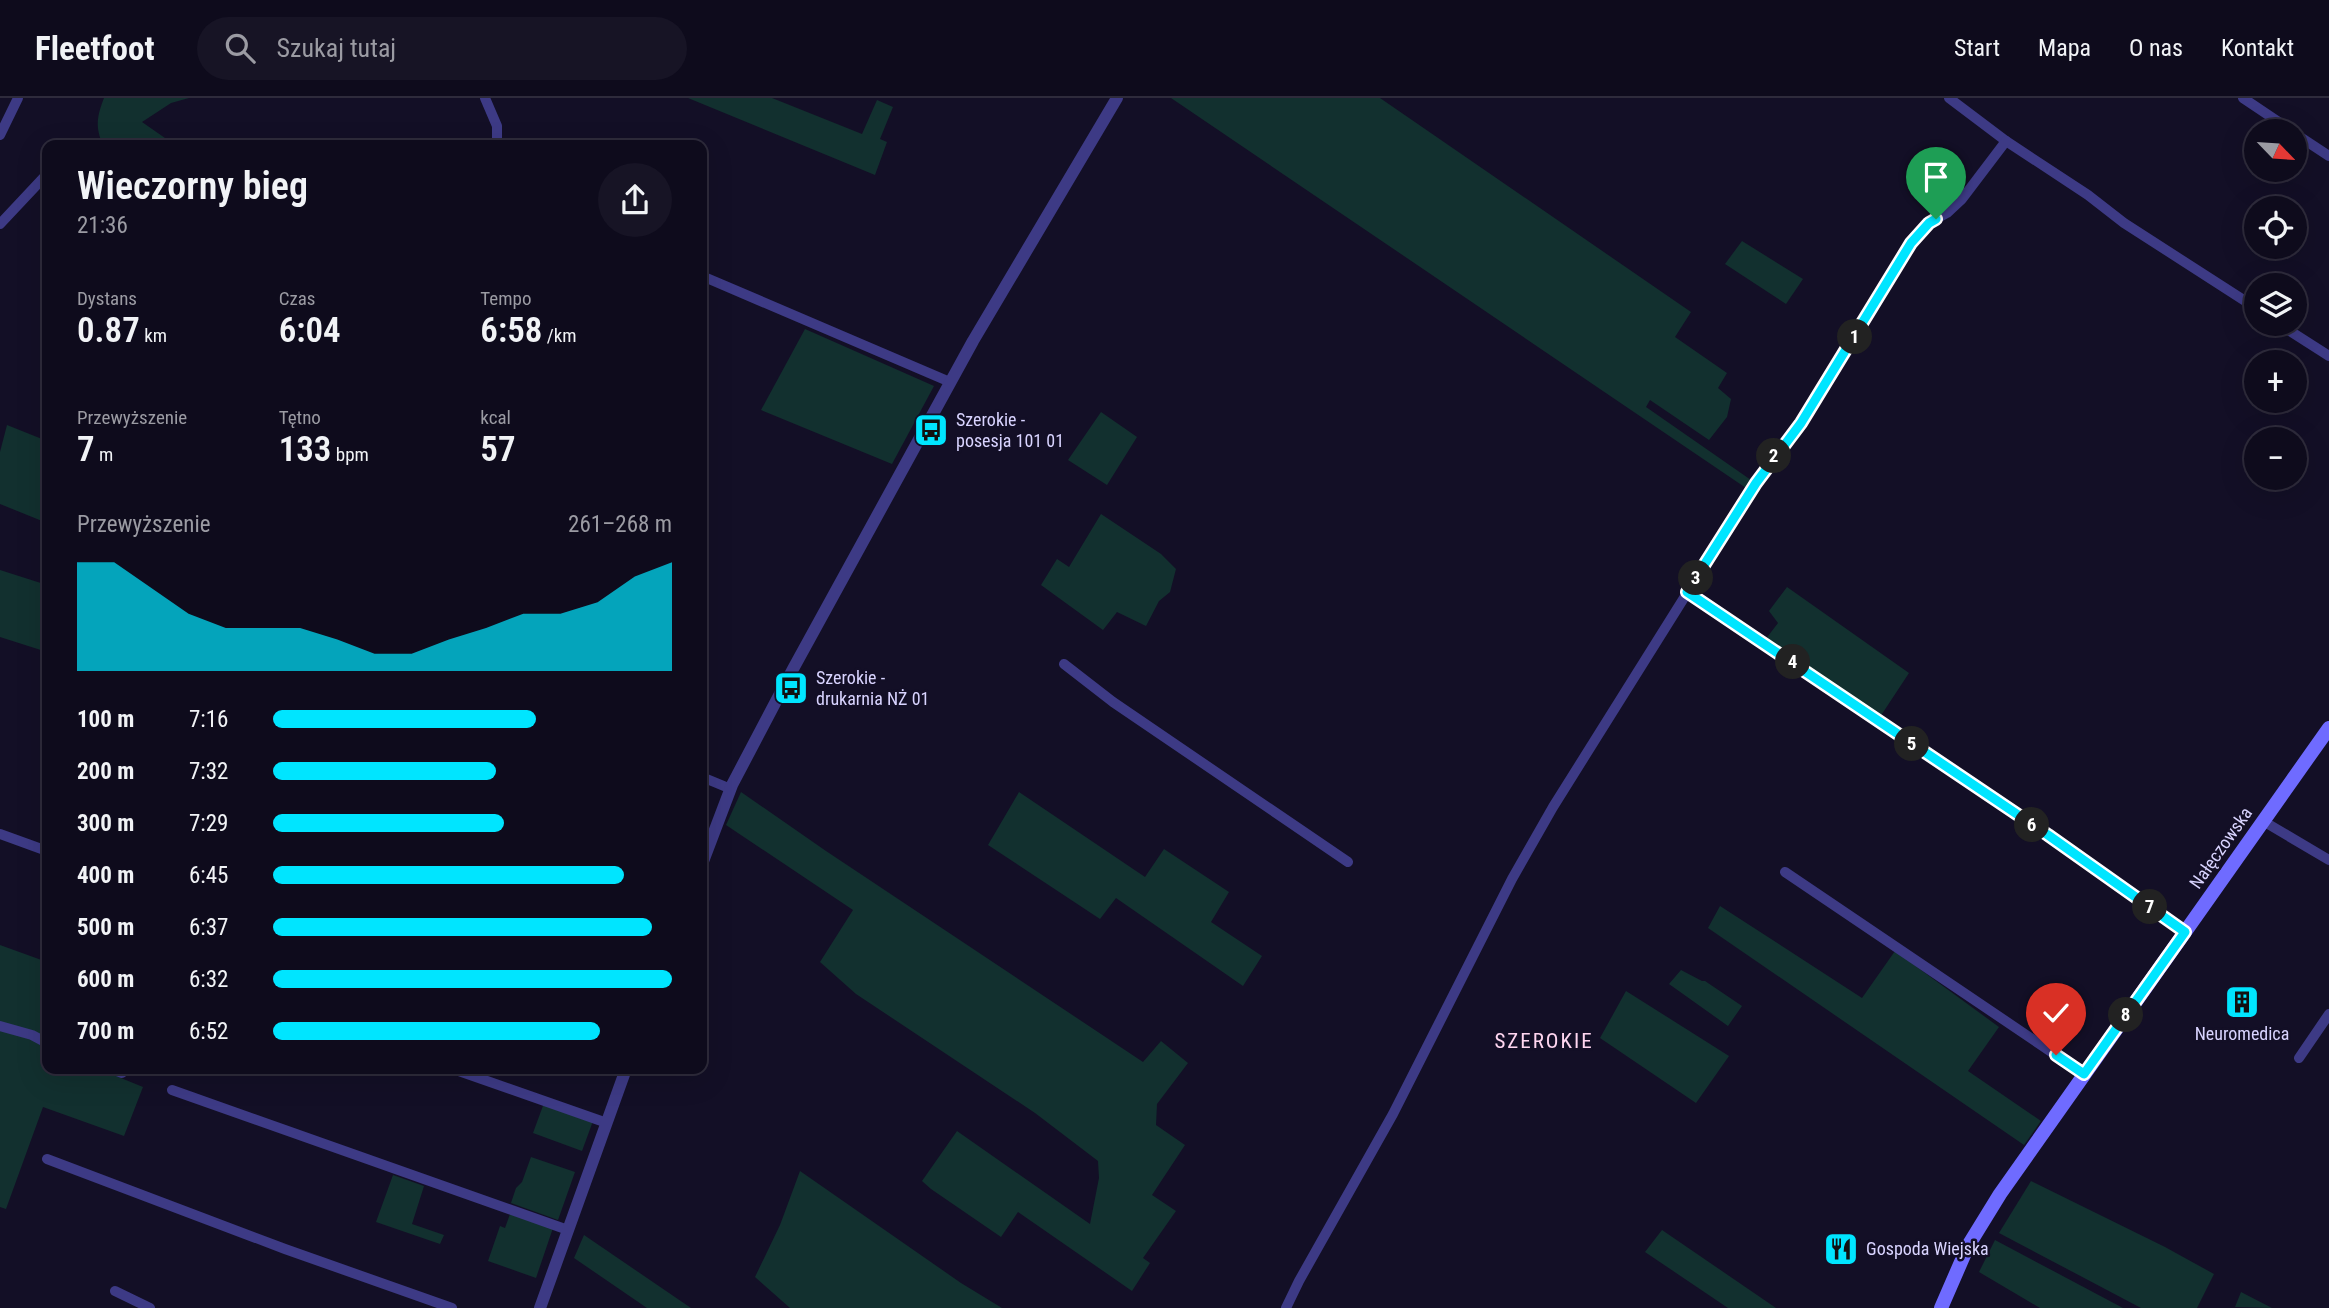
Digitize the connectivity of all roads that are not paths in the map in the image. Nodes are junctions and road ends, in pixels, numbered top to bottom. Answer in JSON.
{"nodes":[{"id":1,"x":18,"y":98,"type":"edge"},
{"id":2,"x":485,"y":98,"type":"edge"},
{"id":3,"x":1117,"y":98,"type":"edge"},
{"id":4,"x":1949,"y":98,"type":"edge"},
{"id":5,"x":2243,"y":98,"type":"edge"},
{"id":6,"x":2274,"y":119,"type":"edge"},
{"id":7,"x":0,"y":135,"type":"edge"},
{"id":8,"x":497,"y":140,"type":"edge"},
{"id":9,"x":2006,"y":141,"type":"junction"},
{"id":10,"x":2307,"y":141,"type":"edge"},
{"id":11,"x":2329,"y":156,"type":"edge"},
{"id":12,"x":42,"y":179,"type":"edge"},
{"id":13,"x":0,"y":224,"type":"edge"},
{"id":14,"x":707,"y":278,"type":"edge"},
{"id":15,"x":2244,"y":300,"type":"edge"},
{"id":16,"x":2298,"y":336,"type":"edge"},
{"id":17,"x":2329,"y":356,"type":"edge"},
{"id":18,"x":950,"y":382,"type":"junction"},
{"id":19,"x":1687,"y":592,"type":"junction"},
{"id":20,"x":1064,"y":664,"type":"dead end"},
{"id":21,"x":2329,"y":728,"type":"edge"},
{"id":22,"x":707,"y":779,"type":"edge"},
{"id":23,"x":731,"y":789,"type":"junction"},
{"id":24,"x":2263,"y":821,"type":"junction"},
{"id":25,"x":0,"y":834,"type":"edge"},
{"id":26,"x":42,"y":849,"type":"edge"},
{"id":27,"x":707,"y":851,"type":"edge"},
{"id":28,"x":2329,"y":860,"type":"edge"},
{"id":29,"x":1348,"y":862,"type":"dead end"},
{"id":30,"x":1785,"y":872,"type":"dead end"},
{"id":31,"x":2185,"y":932,"type":"junction"},
{"id":32,"x":2329,"y":1014,"type":"edge"},
{"id":33,"x":0,"y":1026,"type":"edge"},
{"id":34,"x":42,"y":1040,"type":"edge"},
{"id":35,"x":2299,"y":1058,"type":"dead end"},
{"id":36,"x":467,"y":1074,"type":"edge"},
{"id":37,"x":624,"y":1074,"type":"edge"},
{"id":38,"x":2084,"y":1074,"type":"junction"},
{"id":39,"x":172,"y":1090,"type":"dead end"},
{"id":40,"x":607,"y":1123,"type":"junction"},
{"id":41,"x":47,"y":1158,"type":"dead end"},
{"id":42,"x":568,"y":1230,"type":"junction"},
{"id":43,"x":115,"y":1291,"type":"dead end"},
{"id":44,"x":150,"y":1308,"type":"edge"},
{"id":45,"x":452,"y":1308,"type":"edge"},
{"id":46,"x":540,"y":1308,"type":"edge"},
{"id":47,"x":1286,"y":1308,"type":"edge"},
{"id":48,"x":1941,"y":1308,"type":"edge"}],
"edges":[{"from":1,"to":7,"type":"street"},
{"from":2,"to":8,"type":"street"},
{"from":3,"to":18,"type":"street"},
{"from":4,"to":9,"type":"street"},
{"from":5,"to":6,"type":"street"},
{"from":9,"to":15,"type":"street"},
{"from":9,"to":19,"type":"street"},
{"from":10,"to":11,"type":"street"},
{"from":12,"to":13,"type":"street"},
{"from":14,"to":18,"type":"street"},
{"from":16,"to":17,"type":"street"},
{"from":18,"to":23,"type":"street"},
{"from":19,"to":31,"type":"street"},
{"from":19,"to":47,"type":"street"},
{"from":20,"to":29,"type":"street"},
{"from":21,"to":24,"type":"main road","name":"Nałęczowska"},
{"from":22,"to":23,"type":"street"},
{"from":23,"to":27,"type":"street"},
{"from":24,"to":28,"type":"street"},
{"from":24,"to":31,"type":"main road","name":"Nałęczowska"},
{"from":25,"to":26,"type":"street"},
{"from":30,"to":38,"type":"street"},
{"from":31,"to":38,"type":"main road","name":"Nałęczowska"},
{"from":32,"to":35,"type":"street"},
{"from":33,"to":34,"type":"street"},
{"from":36,"to":40,"type":"street"},
{"from":37,"to":40,"type":"street"},
{"from":38,"to":48,"type":"main road","name":"Nałęczowska"},
{"from":39,"to":42,"type":"street"},
{"from":40,"to":42,"type":"street"},
{"from":41,"to":45,"type":"street"},
{"from":42,"to":46,"type":"street"},
{"from":43,"to":44,"type":"street"}]}
